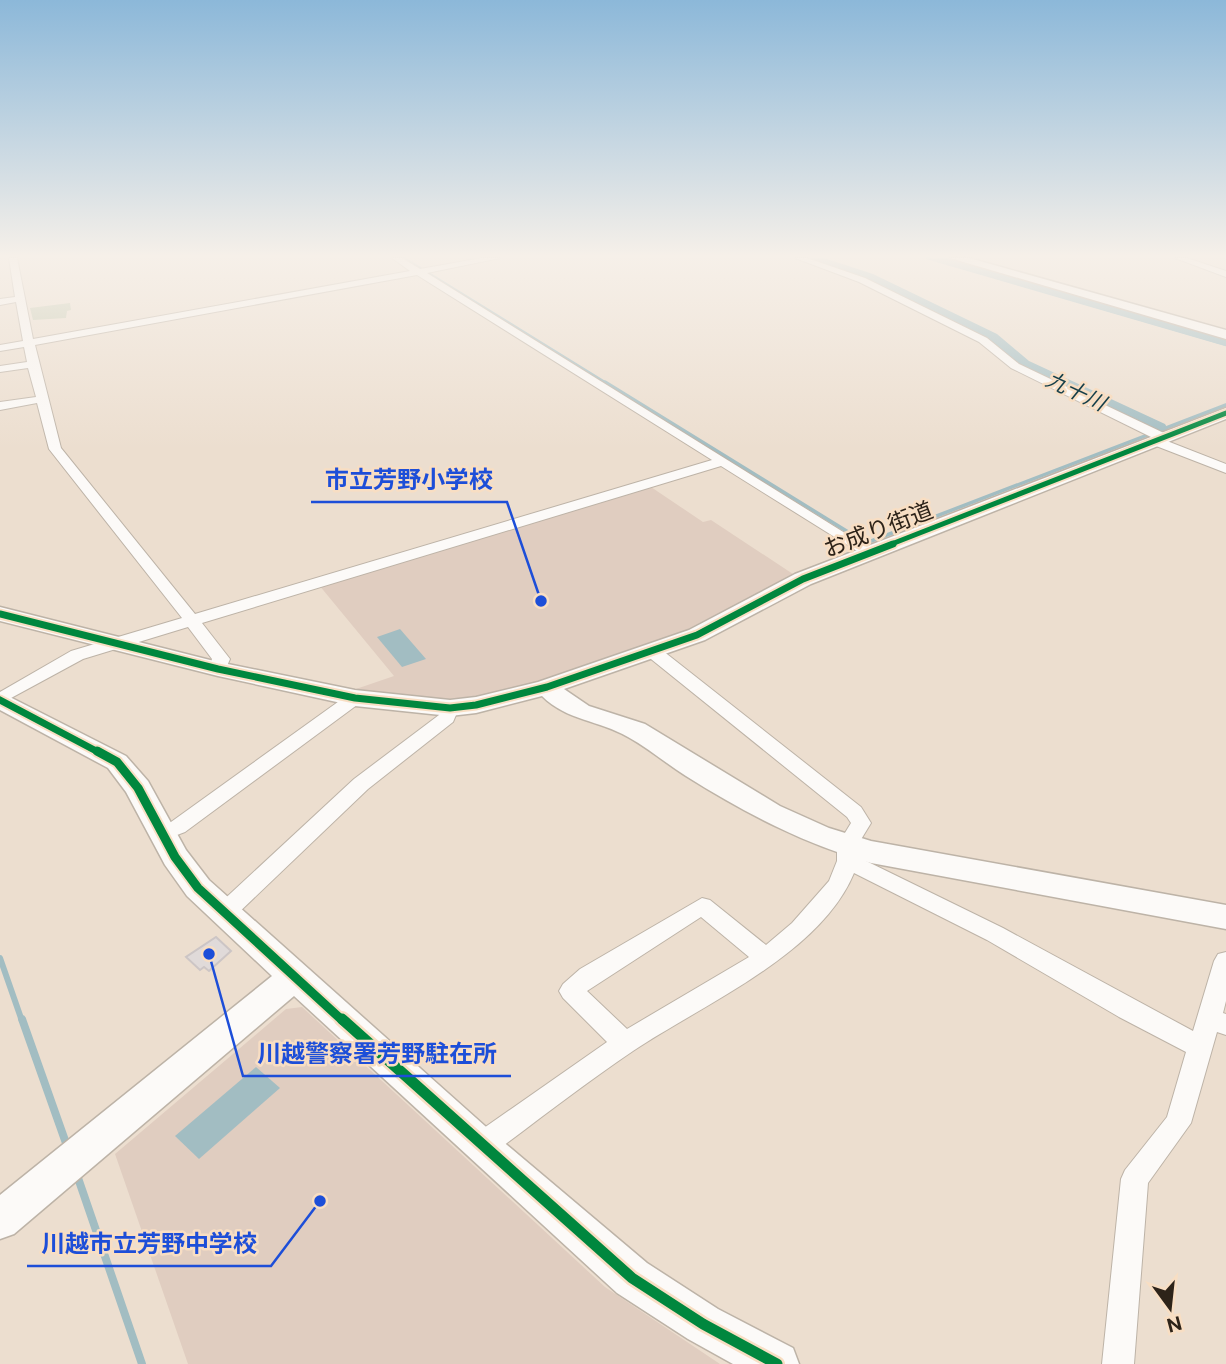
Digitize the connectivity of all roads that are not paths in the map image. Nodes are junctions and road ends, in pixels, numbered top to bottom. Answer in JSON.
{"nodes":[{"id":1,"x":25,"y":322,"type":"edge"},
{"id":2,"x":155,"y":322,"type":"edge"},
{"id":3,"x":499,"y":322,"type":"edge"},
{"id":4,"x":946,"y":322,"type":"edge"},
{"id":5,"x":1179,"y":322,"type":"edge"},
{"id":6,"x":1226,"y":335,"type":"edge"},
{"id":7,"x":31,"y":345,"type":"junction"},
{"id":8,"x":0,"y":348,"type":"edge"},
{"id":9,"x":33,"y":364,"type":"junction"},
{"id":10,"x":0,"y":369,"type":"edge"},
{"id":11,"x":42,"y":399,"type":"junction"},
{"id":12,"x":0,"y":406,"type":"edge"},
{"id":13,"x":1226,"y":414,"type":"edge"},
{"id":14,"x":1159,"y":439,"type":"junction"},
{"id":15,"x":723,"y":461,"type":"junction"},
{"id":16,"x":1226,"y":469,"type":"edge"},
{"id":17,"x":870,"y":553,"type":"junction"},
{"id":18,"x":0,"y":614,"type":"edge"},
{"id":19,"x":192,"y":620,"type":"junction"},
{"id":20,"x":115,"y":643,"type":"junction"},
{"id":21,"x":652,"y":651,"type":"junction"},
{"id":22,"x":218,"y":669,"type":"junction"},
{"id":23,"x":547,"y":687,"type":"junction"},
{"id":24,"x":355,"y":698,"type":"junction"},
{"id":25,"x":0,"y":699,"type":"edge"},
{"id":26,"x":450,"y":708,"type":"junction"},
{"id":27,"x":161,"y":834,"type":"junction"},
{"id":28,"x":847,"y":853,"type":"junction"},
{"id":29,"x":225,"y":912,"type":"junction"},
{"id":30,"x":1226,"y":917,"type":"edge"},
{"id":31,"x":766,"y":958,"type":"junction"},
{"id":32,"x":1226,"y":961,"type":"edge"},
{"id":33,"x":295,"y":976,"type":"junction"},
{"id":34,"x":1218,"y":1022,"type":"edge"},
{"id":35,"x":625,"y":1043,"type":"junction"},
{"id":36,"x":1200,"y":1047,"type":"junction"},
{"id":37,"x":481,"y":1146,"type":"junction"},
{"id":38,"x":0,"y":1220,"type":"edge"},
{"id":39,"x":777,"y":1364,"type":"edge"},
{"id":40,"x":1118,"y":1364,"type":"edge"}],
"edges":[{"from":1,"to":7,"type":"street"},
{"from":2,"to":7,"type":"street"},
{"from":3,"to":15,"type":"street"},
{"from":4,"to":14,"type":"street"},
{"from":5,"to":6,"type":"street"},
{"from":7,"to":8,"type":"street"},
{"from":7,"to":9,"type":"street"},
{"from":9,"to":10,"type":"street"},
{"from":9,"to":11,"type":"street"},
{"from":11,"to":12,"type":"street"},
{"from":11,"to":19,"type":"street"},
{"from":13,"to":14,"type":"street","name":"お成り街道"},
{"from":14,"to":16,"type":"street"},
{"from":14,"to":17,"type":"street","name":"お成り街道"},
{"from":15,"to":17,"type":"street"},
{"from":15,"to":19,"type":"street"},
{"from":17,"to":21,"type":"street","name":"お成り街道"},
{"from":18,"to":20,"type":"street","name":"お成り街道"},
{"from":19,"to":20,"type":"street"},
{"from":19,"to":22,"type":"street"},
{"from":20,"to":22,"type":"street","name":"お成り街道"},
{"from":20,"to":25,"type":"street"},
{"from":21,"to":23,"type":"street","name":"お成り街道"},
{"from":21,"to":28,"type":"street"},
{"from":22,"to":24,"type":"street","name":"お成り街道"},
{"from":23,"to":26,"type":"street","name":"お成り街道"},
{"from":23,"to":28,"type":"street"},
{"from":24,"to":26,"type":"street","name":"お成り街道"},
{"from":24,"to":27,"type":"street"},
{"from":25,"to":27,"type":"street"},
{"from":26,"to":29,"type":"street"},
{"from":27,"to":29,"type":"street"},
{"from":28,"to":30,"type":"street"},
{"from":28,"to":31,"type":"street"},
{"from":28,"to":36,"type":"street"},
{"from":29,"to":33,"type":"street"},
{"from":31,"to":35,"type":"street"},
{"from":31,"to":35,"type":"street"},
{"from":32,"to":34,"type":"street"},
{"from":33,"to":37,"type":"street"},
{"from":33,"to":38,"type":"street"},
{"from":34,"to":36,"type":"street"},
{"from":35,"to":37,"type":"street"},
{"from":36,"to":40,"type":"street"},
{"from":37,"to":39,"type":"street"}]}
